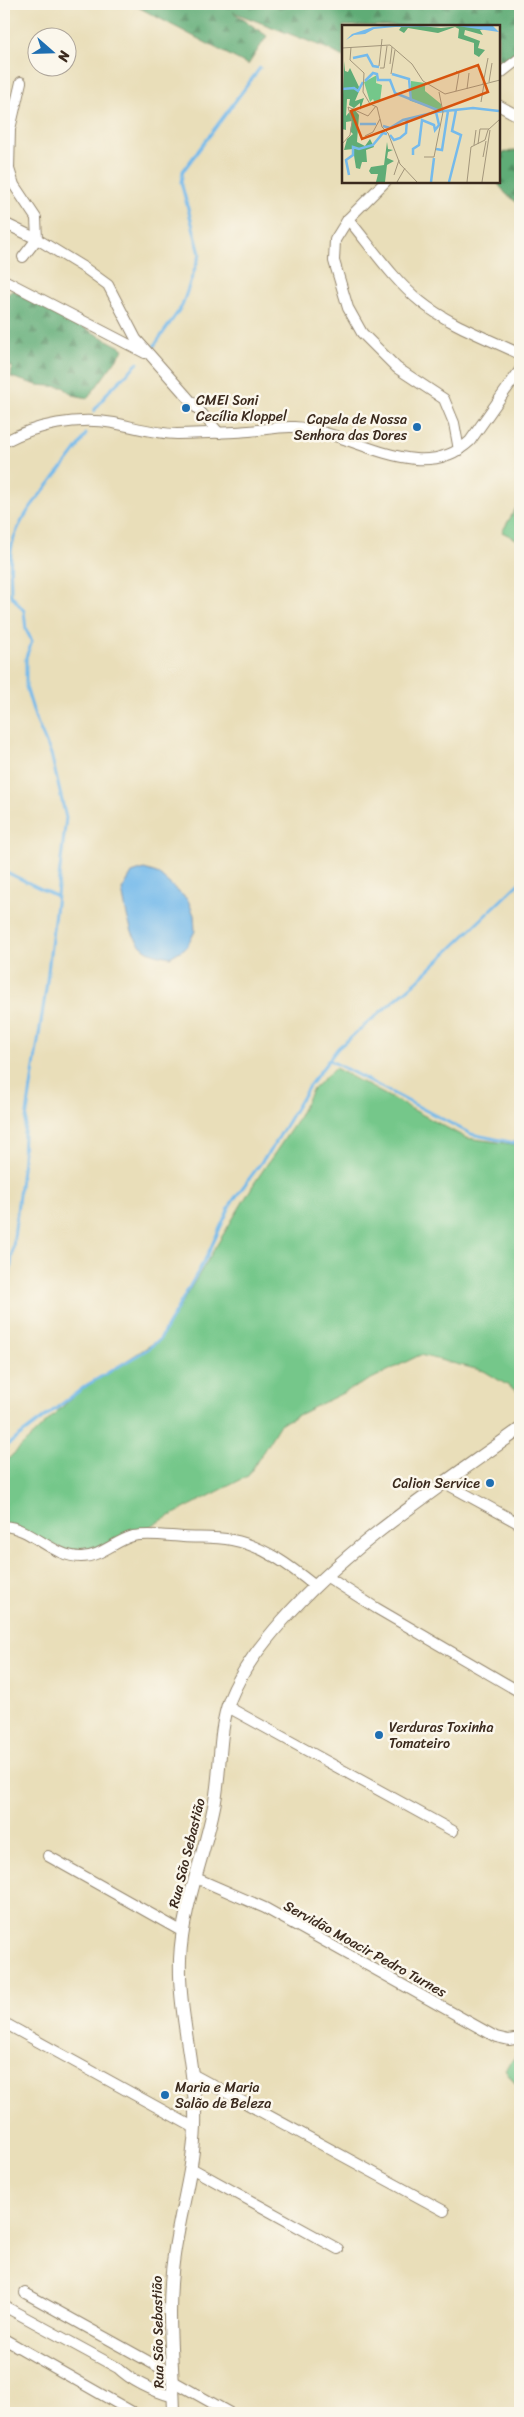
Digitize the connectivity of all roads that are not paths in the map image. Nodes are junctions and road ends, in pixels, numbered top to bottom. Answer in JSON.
{"nodes":[{"id":1,"x":520,"y":58,"type":"edge"},
{"id":2,"x":499,"y":74,"type":"edge"},
{"id":3,"x":21,"y":82,"type":"dead end"},
{"id":4,"x":499,"y":106,"type":"edge"},
{"id":5,"x":520,"y":117,"type":"edge"},
{"id":6,"x":385,"y":182,"type":"edge"},
{"id":7,"x":348,"y":219,"type":"junction"},
{"id":8,"x":4,"y":222,"type":"edge"},
{"id":9,"x":37,"y":239,"type":"junction"},
{"id":10,"x":23,"y":258,"type":"dead end"},
{"id":11,"x":4,"y":280,"type":"edge"},
{"id":12,"x":520,"y":354,"type":"edge"},
{"id":13,"x":150,"y":356,"type":"junction"},
{"id":14,"x":520,"y":370,"type":"edge"},
{"id":15,"x":218,"y":433,"type":"junction"},
{"id":16,"x":4,"y":442,"type":"edge"},
{"id":17,"x":459,"y":450,"type":"junction"},
{"id":18,"x":520,"y":1429,"type":"edge"},
{"id":19,"x":448,"y":1481,"type":"junction"},
{"id":20,"x":520,"y":1516,"type":"edge"},
{"id":21,"x":520,"y":1524,"type":"edge"},
{"id":22,"x":4,"y":1526,"type":"edge"},
{"id":23,"x":326,"y":1576,"type":"junction"},
{"id":24,"x":315,"y":1586,"type":"junction"},
{"id":25,"x":520,"y":1692,"type":"edge"},
{"id":26,"x":228,"y":1707,"type":"junction"},
{"id":27,"x":454,"y":1832,"type":"dead end"},
{"id":28,"x":48,"y":1856,"type":"dead end"},
{"id":29,"x":196,"y":1878,"type":"junction"},
{"id":30,"x":183,"y":1932,"type":"junction"},
{"id":31,"x":8,"y":2026,"type":"dead end"},
{"id":32,"x":520,"y":2038,"type":"edge"},
{"id":33,"x":192,"y":2074,"type":"junction"},
{"id":34,"x":195,"y":2128,"type":"junction"},
{"id":35,"x":191,"y":2168,"type":"junction"},
{"id":36,"x":444,"y":2212,"type":"dead end"},
{"id":37,"x":338,"y":2249,"type":"dead end"},
{"id":38,"x":25,"y":2293,"type":"dead end"},
{"id":39,"x":4,"y":2306,"type":"edge"},
{"id":40,"x":4,"y":2340,"type":"edge"},
{"id":41,"x":173,"y":2378,"type":"junction"},
{"id":42,"x":174,"y":2397,"type":"junction"},
{"id":43,"x":134,"y":2413,"type":"edge"},
{"id":44,"x":174,"y":2413,"type":"edge"},
{"id":45,"x":230,"y":2413,"type":"edge"}],
"edges":[{"from":1,"to":2,"type":"street"},
{"from":3,"to":9,"type":"street"},
{"from":4,"to":5,"type":"street"},
{"from":6,"to":7,"type":"street"},
{"from":7,"to":12,"type":"street"},
{"from":7,"to":17,"type":"street"},
{"from":8,"to":9,"type":"street"},
{"from":9,"to":10,"type":"street"},
{"from":9,"to":13,"type":"street"},
{"from":11,"to":13,"type":"street"},
{"from":13,"to":15,"type":"street"},
{"from":14,"to":17,"type":"street"},
{"from":15,"to":16,"type":"street"},
{"from":15,"to":17,"type":"street"},
{"from":18,"to":19,"type":"main road","name":"Rua São Sebastião"},
{"from":19,"to":20,"type":"street"},
{"from":19,"to":21,"type":"street"},
{"from":19,"to":23,"type":"main road","name":"Rua São Sebastião"},
{"from":22,"to":24,"type":"street"},
{"from":23,"to":24,"type":"main road","name":"Rua São Sebastião"},
{"from":23,"to":25,"type":"street"},
{"from":24,"to":26,"type":"main road","name":"Rua São Sebastião"},
{"from":26,"to":27,"type":"street"},
{"from":26,"to":29,"type":"main road","name":"Rua São Sebastião"},
{"from":28,"to":30,"type":"street"},
{"from":29,"to":30,"type":"main road","name":"Rua São Sebastião"},
{"from":29,"to":32,"type":"street","name":"Servidão Moacir Pedro Turnes"},
{"from":30,"to":33,"type":"main road","name":"Rua São Sebastião"},
{"from":31,"to":34,"type":"street"},
{"from":33,"to":34,"type":"main road","name":"Rua São Sebastião"},
{"from":33,"to":36,"type":"street"},
{"from":34,"to":35,"type":"main road","name":"Rua São Sebastião"},
{"from":35,"to":37,"type":"street"},
{"from":35,"to":41,"type":"main road","name":"Rua São Sebastião"},
{"from":38,"to":41,"type":"street"},
{"from":39,"to":42,"type":"street"},
{"from":40,"to":43,"type":"street"},
{"from":41,"to":42,"type":"main road","name":"Rua São Sebastião"},
{"from":41,"to":45,"type":"street"},
{"from":42,"to":44,"type":"main road","name":"Rua São Sebastião"}]}
